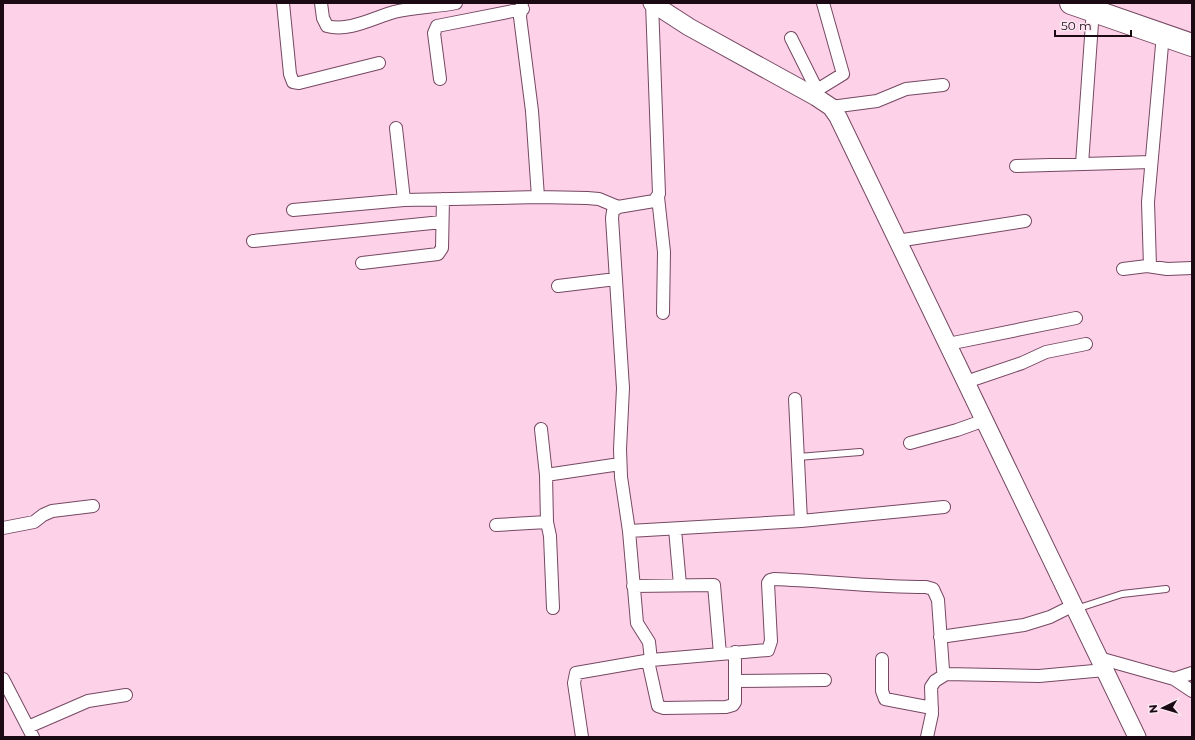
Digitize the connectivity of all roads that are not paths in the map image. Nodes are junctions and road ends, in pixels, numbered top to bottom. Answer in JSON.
{"nodes":[{"id":1,"x":283,"y":3,"type":"edge"},
{"id":2,"x":322,"y":3,"type":"edge"},
{"id":3,"x":456,"y":3,"type":"edge"},
{"id":4,"x":652,"y":3,"type":"edge"},
{"id":5,"x":823,"y":3,"type":"edge"},
{"id":6,"x":1071,"y":3,"type":"edge"},
{"id":7,"x":522,"y":6,"type":"edge"},
{"id":8,"x":1093,"y":9,"type":"junction"},
{"id":9,"x":1163,"y":34,"type":"junction"},
{"id":10,"x":790,"y":38,"type":"dead end"},
{"id":11,"x":1192,"y":45,"type":"edge"},
{"id":12,"x":379,"y":63,"type":"dead end"},
{"id":13,"x":440,"y":79,"type":"dead end"},
{"id":14,"x":943,"y":85,"type":"dead end"},
{"id":15,"x":823,"y":99,"type":"junction"},
{"id":16,"x":396,"y":128,"type":"dead end"},
{"id":17,"x":1151,"y":162,"type":"junction"},
{"id":18,"x":1082,"y":164,"type":"junction"},
{"id":19,"x":1016,"y":166,"type":"dead end"},
{"id":20,"x":538,"y":197,"type":"junction"},
{"id":21,"x":658,"y":197,"type":"junction"},
{"id":22,"x":443,"y":199,"type":"junction"},
{"id":23,"x":404,"y":200,"type":"junction"},
{"id":24,"x":618,"y":207,"type":"junction"},
{"id":25,"x":293,"y":210,"type":"dead end"},
{"id":26,"x":1025,"y":221,"type":"dead end"},
{"id":27,"x":442,"y":222,"type":"junction"},
{"id":28,"x":253,"y":241,"type":"dead end"},
{"id":29,"x":897,"y":241,"type":"junction"},
{"id":30,"x":362,"y":263,"type":"dead end"},
{"id":31,"x":1150,"y":266,"type":"junction"},
{"id":32,"x":1192,"y":268,"type":"edge"},
{"id":33,"x":1123,"y":269,"type":"dead end"},
{"id":34,"x":616,"y":279,"type":"junction"},
{"id":35,"x":558,"y":286,"type":"dead end"},
{"id":36,"x":663,"y":313,"type":"dead end"},
{"id":37,"x":1076,"y":318,"type":"dead end"},
{"id":38,"x":948,"y":344,"type":"junction"},
{"id":39,"x":1086,"y":344,"type":"dead end"},
{"id":40,"x":966,"y":382,"type":"junction"},
{"id":41,"x":795,"y":399,"type":"dead end"},
{"id":42,"x":985,"y":420,"type":"junction"},
{"id":43,"x":541,"y":429,"type":"dead end"},
{"id":44,"x":910,"y":443,"type":"dead end"},
{"id":45,"x":860,"y":452,"type":"dead end"},
{"id":46,"x":798,"y":457,"type":"junction"},
{"id":47,"x":620,"y":464,"type":"junction"},
{"id":48,"x":546,"y":475,"type":"junction"},
{"id":49,"x":93,"y":506,"type":"dead end"},
{"id":50,"x":944,"y":507,"type":"dead end"},
{"id":51,"x":801,"y":521,"type":"junction"},
{"id":52,"x":547,"y":522,"type":"junction"},
{"id":53,"x":496,"y":525,"type":"dead end"},
{"id":54,"x":3,"y":528,"type":"edge"},
{"id":55,"x":675,"y":529,"type":"junction"},
{"id":56,"x":629,"y":531,"type":"junction"},
{"id":57,"x":680,"y":585,"type":"junction"},
{"id":58,"x":633,"y":586,"type":"junction"},
{"id":59,"x":1166,"y":589,"type":"dead end"},
{"id":60,"x":1075,"y":607,"type":"junction"},
{"id":61,"x":553,"y":608,"type":"dead end"},
{"id":62,"x":940,"y":637,"type":"junction"},
{"id":63,"x":735,"y":652,"type":"junction"},
{"id":64,"x":720,"y":654,"type":"junction"},
{"id":65,"x":882,"y":659,"type":"dead end"},
{"id":66,"x":650,"y":661,"type":"junction"},
{"id":67,"x":1102,"y":664,"type":"junction"},
{"id":68,"x":1192,"y":673,"type":"edge"},
{"id":69,"x":946,"y":674,"type":"junction"},
{"id":70,"x":3,"y":678,"type":"edge"},
{"id":71,"x":1174,"y":679,"type":"junction"},
{"id":72,"x":825,"y":680,"type":"dead end"},
{"id":73,"x":735,"y":681,"type":"junction"},
{"id":74,"x":1192,"y":691,"type":"edge"},
{"id":75,"x":126,"y":694,"type":"dead end"},
{"id":76,"x":932,"y":708,"type":"junction"},
{"id":77,"x":30,"y":732,"type":"edge"},
{"id":78,"x":582,"y":737,"type":"edge"},
{"id":79,"x":927,"y":737,"type":"edge"},
{"id":80,"x":1137,"y":737,"type":"edge"}],
"edges":[{"from":1,"to":12,"type":"street"},
{"from":2,"to":3,"type":"street"},
{"from":4,"to":15,"type":"street"},
{"from":4,"to":21,"type":"street"},
{"from":5,"to":15,"type":"street"},
{"from":6,"to":8,"type":"highway"},
{"from":7,"to":13,"type":"street"},
{"from":7,"to":20,"type":"street"},
{"from":8,"to":9,"type":"highway"},
{"from":8,"to":18,"type":"street"},
{"from":9,"to":11,"type":"highway"},
{"from":9,"to":17,"type":"street"},
{"from":10,"to":15,"type":"street"},
{"from":14,"to":15,"type":"street"},
{"from":15,"to":29,"type":"street"},
{"from":16,"to":23,"type":"street"},
{"from":17,"to":18,"type":"street"},
{"from":17,"to":31,"type":"street"},
{"from":18,"to":19,"type":"street"},
{"from":20,"to":22,"type":"street"},
{"from":20,"to":24,"type":"street"},
{"from":21,"to":24,"type":"street"},
{"from":21,"to":36,"type":"street"},
{"from":22,"to":23,"type":"street"},
{"from":22,"to":27,"type":"street"},
{"from":23,"to":25,"type":"street"},
{"from":24,"to":34,"type":"street"},
{"from":26,"to":29,"type":"street"},
{"from":27,"to":28,"type":"street"},
{"from":27,"to":30,"type":"street"},
{"from":29,"to":38,"type":"street"},
{"from":31,"to":32,"type":"street"},
{"from":31,"to":33,"type":"street"},
{"from":34,"to":35,"type":"street"},
{"from":34,"to":47,"type":"street"},
{"from":37,"to":38,"type":"street"},
{"from":38,"to":40,"type":"street"},
{"from":39,"to":40,"type":"street"},
{"from":40,"to":42,"type":"street"},
{"from":41,"to":46,"type":"street"},
{"from":42,"to":44,"type":"street"},
{"from":42,"to":60,"type":"street"},
{"from":43,"to":48,"type":"street"},
{"from":45,"to":46,"type":"lane"},
{"from":46,"to":51,"type":"street"},
{"from":47,"to":48,"type":"street"},
{"from":47,"to":56,"type":"street"},
{"from":48,"to":52,"type":"street"},
{"from":49,"to":54,"type":"street"},
{"from":50,"to":51,"type":"street"},
{"from":51,"to":55,"type":"street"},
{"from":52,"to":53,"type":"street"},
{"from":52,"to":61,"type":"street"},
{"from":55,"to":56,"type":"street"},
{"from":55,"to":57,"type":"street"},
{"from":56,"to":58,"type":"street"},
{"from":57,"to":58,"type":"street"},
{"from":57,"to":64,"type":"street"},
{"from":58,"to":66,"type":"street"},
{"from":59,"to":60,"type":"lane"},
{"from":60,"to":62,"type":"street"},
{"from":60,"to":67,"type":"street"},
{"from":62,"to":63,"type":"street"},
{"from":62,"to":69,"type":"street"},
{"from":63,"to":64,"type":"street"},
{"from":63,"to":73,"type":"street"},
{"from":64,"to":66,"type":"street"},
{"from":65,"to":76,"type":"street"},
{"from":66,"to":73,"type":"street"},
{"from":66,"to":78,"type":"street"},
{"from":67,"to":69,"type":"street"},
{"from":67,"to":71,"type":"street"},
{"from":67,"to":80,"type":"street"},
{"from":68,"to":71,"type":"street"},
{"from":69,"to":76,"type":"street"},
{"from":70,"to":77,"type":"street"},
{"from":71,"to":74,"type":"street"},
{"from":72,"to":73,"type":"street"},
{"from":75,"to":77,"type":"street"},
{"from":76,"to":79,"type":"street"}]}
